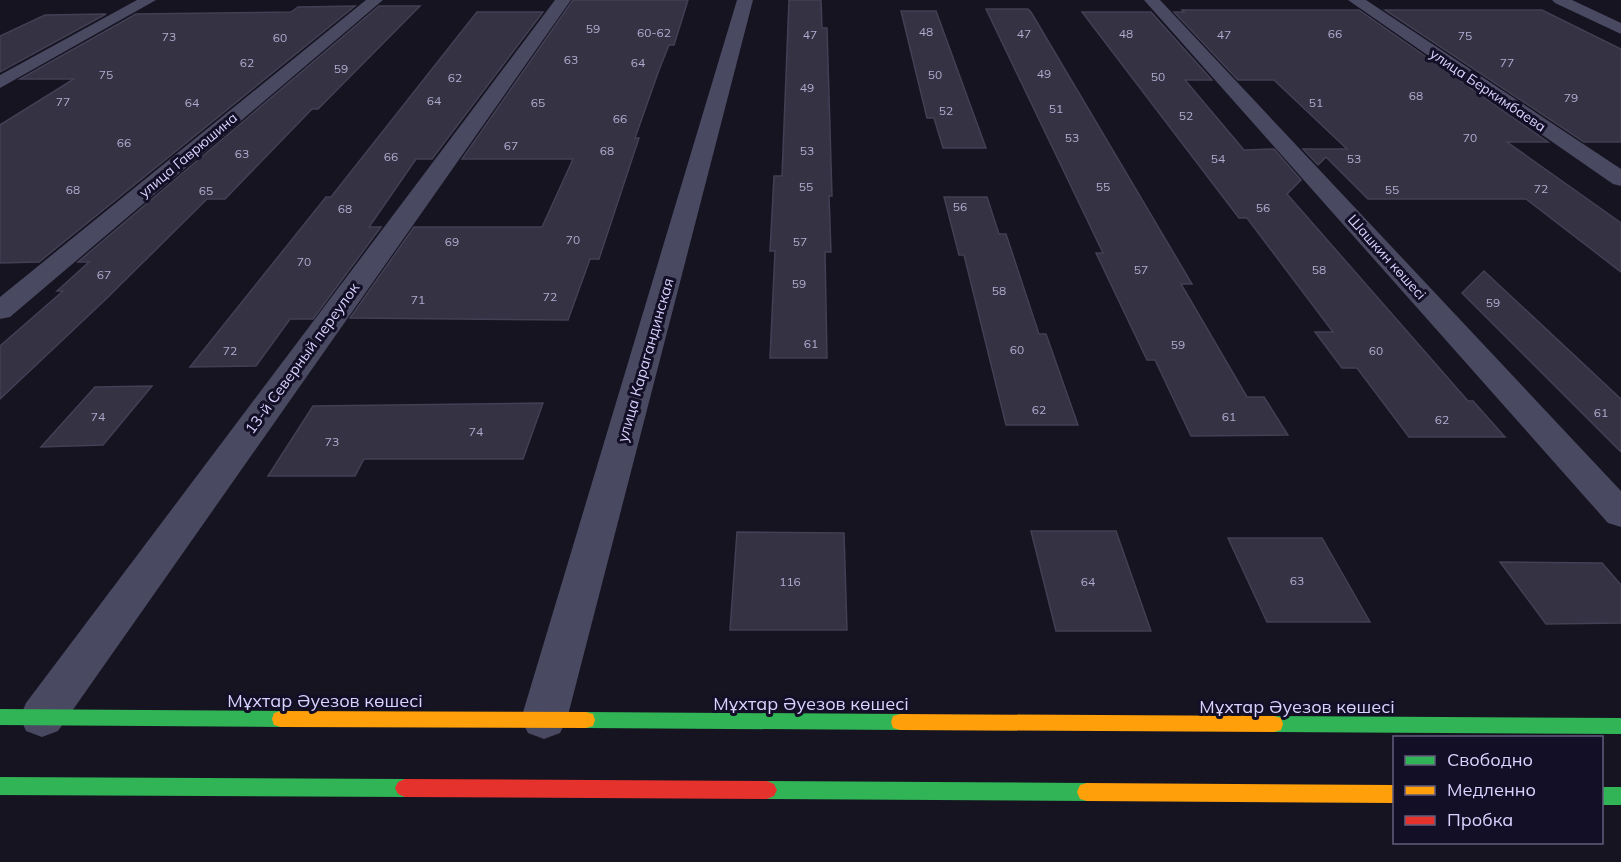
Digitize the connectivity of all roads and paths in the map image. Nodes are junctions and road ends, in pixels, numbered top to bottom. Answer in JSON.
{"nodes":[{"id":1,"x":148,"y":0,"type":"edge"},
{"id":2,"x":375,"y":0,"type":"edge"},
{"id":3,"x":563,"y":0,"type":"edge"},
{"id":4,"x":746,"y":0,"type":"edge"},
{"id":5,"x":1152,"y":0,"type":"edge"},
{"id":6,"x":1356,"y":0,"type":"edge"},
{"id":7,"x":1560,"y":0,"type":"edge"},
{"id":8,"x":1621,"y":30,"type":"edge"},
{"id":9,"x":4,"y":78,"type":"edge"},
{"id":10,"x":1621,"y":179,"type":"edge"},
{"id":11,"x":0,"y":311,"type":"edge"},
{"id":12,"x":1621,"y":514,"type":"edge"},
{"id":13,"x":0,"y":717,"type":"edge"},
{"id":14,"x":42,"y":717,"type":"junction"},
{"id":15,"x":544,"y":719,"type":"junction"},
{"id":16,"x":1621,"y":726,"type":"edge"},
{"id":17,"x":0,"y":786,"type":"edge"},
{"id":18,"x":1393,"y":794,"type":"edge"},
{"id":19,"x":1603,"y":796,"type":"edge"},
{"id":20,"x":1621,"y":796,"type":"edge"}],
"edges":[{"from":1,"to":9,"type":"street"},
{"from":2,"to":11,"type":"street","name":"улица Гаврюшина"},
{"from":3,"to":14,"type":"street","name":"13-й Северный переулок"},
{"from":4,"to":15,"type":"street","name":"улица Карагандинская"},
{"from":5,"to":12,"type":"street","name":"Шашкин көшесі"},
{"from":6,"to":10,"type":"street","name":"улица Беркимбаева"},
{"from":7,"to":8,"type":"street"},
{"from":13,"to":14,"type":"main road","name":"Мұхтар Әуезов көшесі"},
{"from":14,"to":15,"type":"main road","name":"Мұхтар Әуезов көшесі"},
{"from":15,"to":16,"type":"main road","name":"Мұхтар Әуезов көшесі"},
{"from":17,"to":18,"type":"main road"},
{"from":19,"to":20,"type":"main road"}]}
